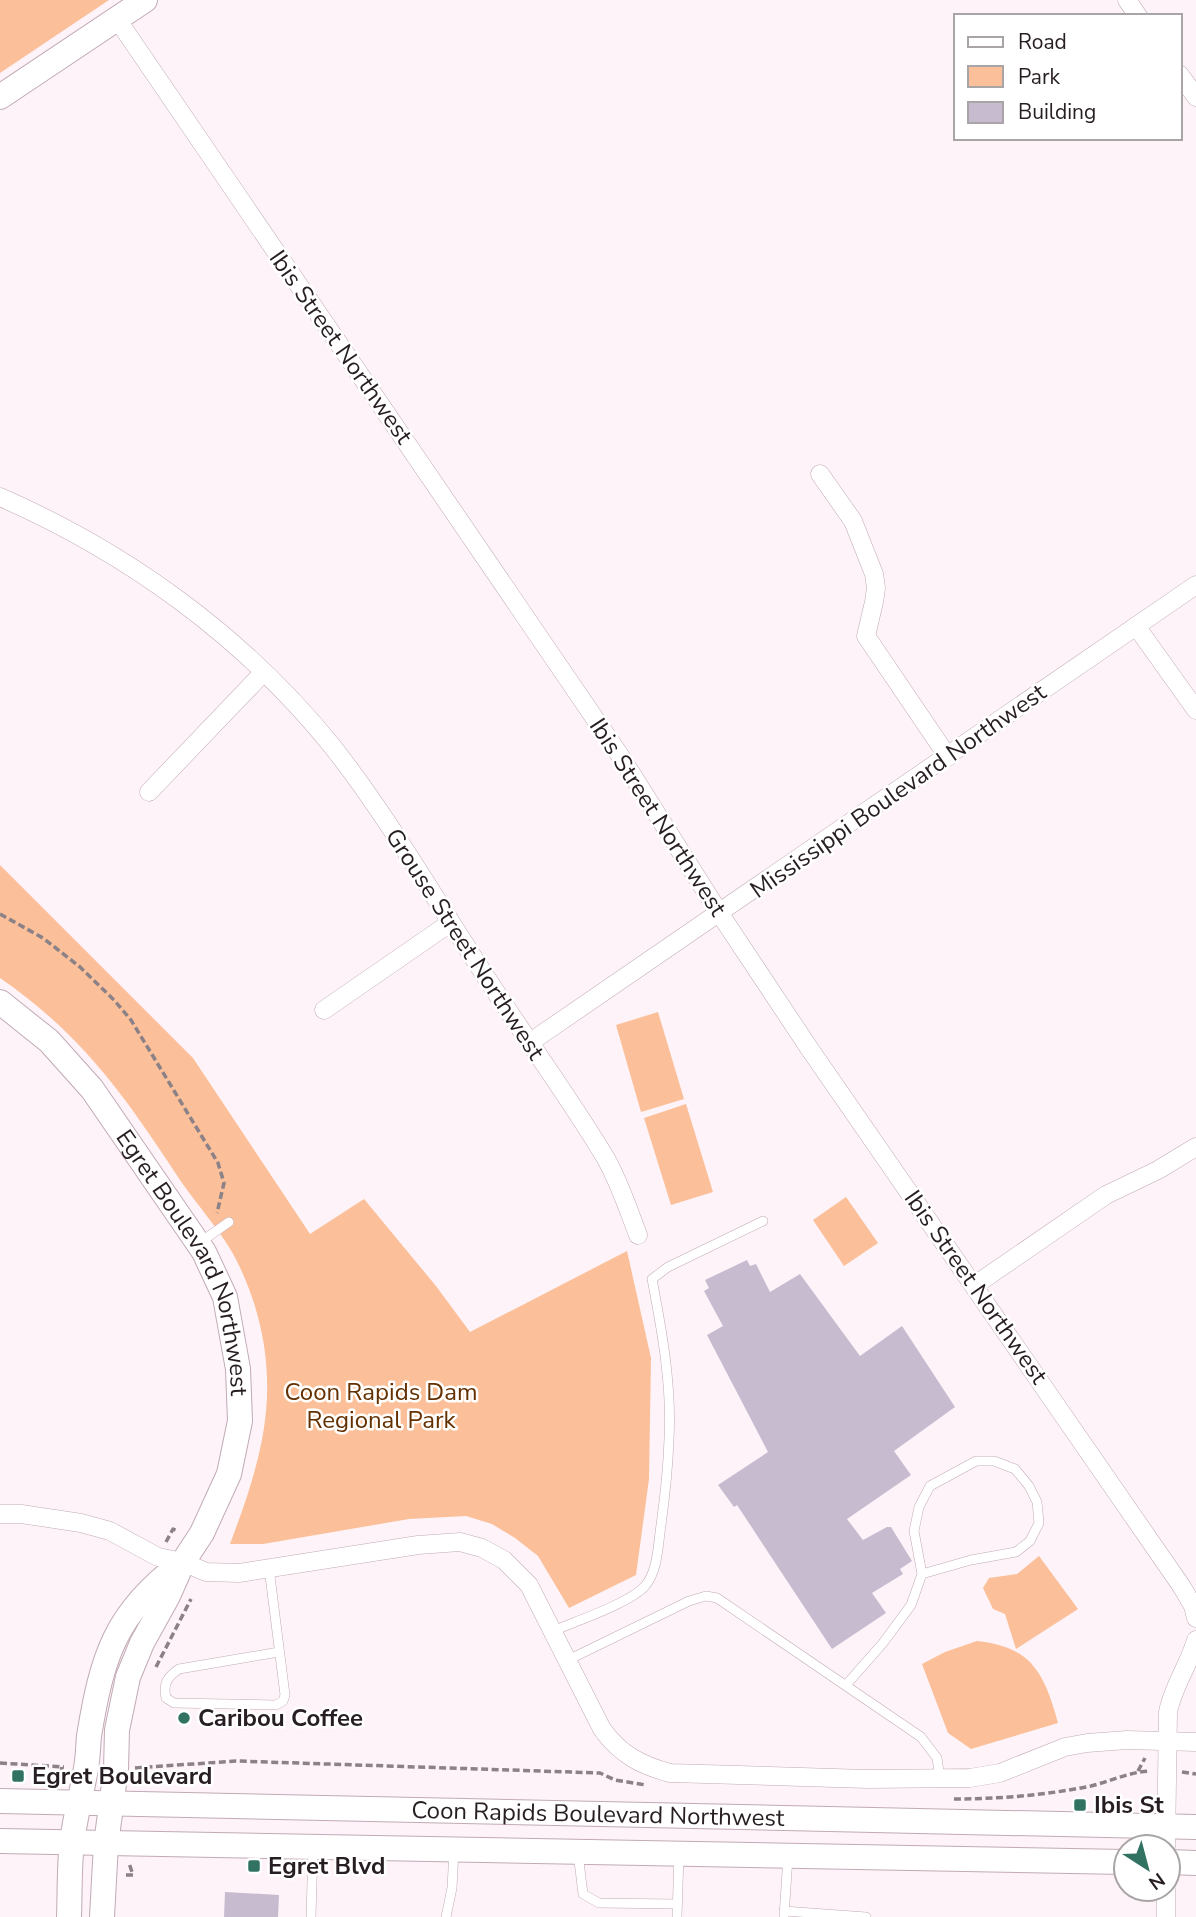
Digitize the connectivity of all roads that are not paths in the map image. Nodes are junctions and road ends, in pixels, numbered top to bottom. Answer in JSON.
{"nodes":[{"id":1,"x":145,"y":0,"type":"edge"},
{"id":2,"x":117,"y":19,"type":"junction"},
{"id":3,"x":1182,"y":78,"type":"edge"},
{"id":4,"x":0,"y":97,"type":"edge"},
{"id":5,"x":1196,"y":97,"type":"edge"},
{"id":6,"x":820,"y":474,"type":"dead end"},
{"id":7,"x":0,"y":497,"type":"edge"},
{"id":8,"x":1196,"y":586,"type":"edge"},
{"id":9,"x":1136,"y":626,"type":"junction"},
{"id":10,"x":263,"y":673,"type":"junction"},
{"id":11,"x":1196,"y":710,"type":"edge"},
{"id":12,"x":948,"y":757,"type":"junction"},
{"id":13,"x":149,"y":792,"type":"dead end"},
{"id":14,"x":720,"y":914,"type":"junction"},
{"id":15,"x":450,"y":923,"type":"junction"},
{"id":16,"x":0,"y":1002,"type":"edge"},
{"id":17,"x":324,"y":1010,"type":"dead end"},
{"id":18,"x":529,"y":1043,"type":"junction"},
{"id":19,"x":1196,"y":1146,"type":"edge"},
{"id":20,"x":763,"y":1221,"type":"dead end"},
{"id":21,"x":229,"y":1222,"type":"dead end"},
{"id":22,"x":638,"y":1235,"type":"dead end"},
{"id":23,"x":198,"y":1244,"type":"junction"},
{"id":24,"x":975,"y":1285,"type":"junction"},
{"id":25,"x":0,"y":1514,"type":"edge"},
{"id":26,"x":183,"y":1562,"type":"junction"},
{"id":27,"x":268,"y":1567,"type":"junction"},
{"id":28,"x":922,"y":1574,"type":"junction"},
{"id":29,"x":1196,"y":1618,"type":"edge"},
{"id":30,"x":553,"y":1631,"type":"junction"},
{"id":31,"x":1196,"y":1640,"type":"edge"},
{"id":32,"x":279,"y":1652,"type":"junction"},
{"id":33,"x":568,"y":1660,"type":"junction"},
{"id":34,"x":846,"y":1685,"type":"junction"},
{"id":35,"x":1167,"y":1742,"type":"junction"},
{"id":36,"x":1196,"y":1742,"type":"edge"},
{"id":37,"x":940,"y":1779,"type":"junction"},
{"id":38,"x":0,"y":1801,"type":"edge"},
{"id":39,"x":78,"y":1802,"type":"junction"},
{"id":40,"x":112,"y":1803,"type":"junction"},
{"id":41,"x":1196,"y":1827,"type":"edge"},
{"id":42,"x":1166,"y":1833,"type":"edge"},
{"id":43,"x":1178,"y":1833,"type":"edge"},
{"id":44,"x":1112,"y":1835,"type":"edge"},
{"id":45,"x":0,"y":1841,"type":"edge"},
{"id":46,"x":72,"y":1844,"type":"junction"},
{"id":47,"x":106,"y":1844,"type":"junction"},
{"id":48,"x":313,"y":1846,"type":"junction"},
{"id":49,"x":454,"y":1848,"type":"junction"},
{"id":50,"x":578,"y":1850,"type":"junction"},
{"id":51,"x":679,"y":1852,"type":"junction"},
{"id":52,"x":789,"y":1855,"type":"junction"},
{"id":53,"x":1112,"y":1862,"type":"edge"},
{"id":54,"x":677,"y":1904,"type":"junction"},
{"id":55,"x":784,"y":1914,"type":"edge"},
{"id":56,"x":69,"y":1917,"type":"edge"},
{"id":57,"x":102,"y":1917,"type":"edge"},
{"id":58,"x":311,"y":1917,"type":"edge"},
{"id":59,"x":446,"y":1917,"type":"edge"},
{"id":60,"x":677,"y":1917,"type":"edge"},
{"id":61,"x":866,"y":1917,"type":"edge"}],
"edges":[{"from":1,"to":2,"type":"main road"},
{"from":2,"to":4,"type":"main road"},
{"from":2,"to":14,"type":"street","name":"Ibis Street Northwest"},
{"from":3,"to":5,"type":"street"},
{"from":6,"to":12,"type":"street"},
{"from":7,"to":10,"type":"street","name":"Grouse Street Northwest"},
{"from":8,"to":9,"type":"street","name":"Mississippi Boulevard Northwest"},
{"from":9,"to":11,"type":"street"},
{"from":9,"to":12,"type":"street","name":"Mississippi Boulevard Northwest"},
{"from":10,"to":13,"type":"street"},
{"from":10,"to":15,"type":"street","name":"Grouse Street Northwest"},
{"from":12,"to":14,"type":"street","name":"Mississippi Boulevard Northwest"},
{"from":14,"to":18,"type":"street","name":"Mississippi Boulevard Northwest"},
{"from":14,"to":24,"type":"street","name":"Ibis Street Northwest"},
{"from":15,"to":17,"type":"street"},
{"from":15,"to":18,"type":"street","name":"Grouse Street Northwest"},
{"from":16,"to":23,"type":"main road","name":"Egret Boulevard Northwest"},
{"from":18,"to":22,"type":"street","name":"Grouse Street Northwest"},
{"from":19,"to":24,"type":"street"},
{"from":20,"to":30,"type":"lane"},
{"from":21,"to":23,"type":"lane"},
{"from":23,"to":26,"type":"main road","name":"Egret Boulevard Northwest"},
{"from":24,"to":29,"type":"street","name":"Ibis Street Northwest"},
{"from":25,"to":26,"type":"street"},
{"from":26,"to":27,"type":"street"},
{"from":26,"to":39,"type":"main road","name":"Egret Boulevard Northwest"},
{"from":26,"to":40,"type":"main road","name":"Egret Boulevard Northwest"},
{"from":27,"to":30,"type":"street"},
{"from":27,"to":32,"type":"lane"},
{"from":28,"to":28,"type":"lane"},
{"from":28,"to":34,"type":"lane"},
{"from":30,"to":33,"type":"street"},
{"from":31,"to":35,"type":"street"},
{"from":32,"to":32,"type":"lane"},
{"from":33,"to":34,"type":"lane"},
{"from":33,"to":37,"type":"street"},
{"from":34,"to":37,"type":"lane"},
{"from":35,"to":36,"type":"street"},
{"from":35,"to":37,"type":"street"},
{"from":35,"to":42,"type":"street"},
{"from":38,"to":39,"type":"main road","name":"Coon Rapids Boulevard Northwest"},
{"from":39,"to":40,"type":"main road","name":"Coon Rapids Boulevard Northwest"},
{"from":39,"to":46,"type":"main road","name":"Egret Boulevard Northwest"},
{"from":40,"to":44,"type":"main road","name":"Coon Rapids Boulevard Northwest"},
{"from":40,"to":47,"type":"main road","name":"Egret Boulevard Northwest"},
{"from":41,"to":43,"type":"main road","name":"Coon Rapids Boulevard Northwest"},
{"from":45,"to":46,"type":"main road","name":"Coon Rapids Boulevard Northwest"},
{"from":46,"to":47,"type":"main road","name":"Coon Rapids Boulevard Northwest"},
{"from":46,"to":56,"type":"main road","name":"Egret Boulevard Northwest"},
{"from":47,"to":48,"type":"main road","name":"Coon Rapids Boulevard Northwest"},
{"from":47,"to":57,"type":"main road","name":"Egret Boulevard Northwest"},
{"from":48,"to":49,"type":"main road","name":"Coon Rapids Boulevard Northwest"},
{"from":48,"to":58,"type":"lane"},
{"from":49,"to":50,"type":"main road","name":"Coon Rapids Boulevard Northwest"},
{"from":49,"to":59,"type":"lane"},
{"from":50,"to":51,"type":"main road","name":"Coon Rapids Boulevard Northwest"},
{"from":50,"to":54,"type":"lane"},
{"from":51,"to":52,"type":"main road","name":"Coon Rapids Boulevard Northwest"},
{"from":51,"to":54,"type":"lane"},
{"from":52,"to":53,"type":"main road","name":"Coon Rapids Boulevard Northwest"},
{"from":52,"to":55,"type":"lane"},
{"from":54,"to":60,"type":"lane"},
{"from":55,"to":61,"type":"lane"}]}
